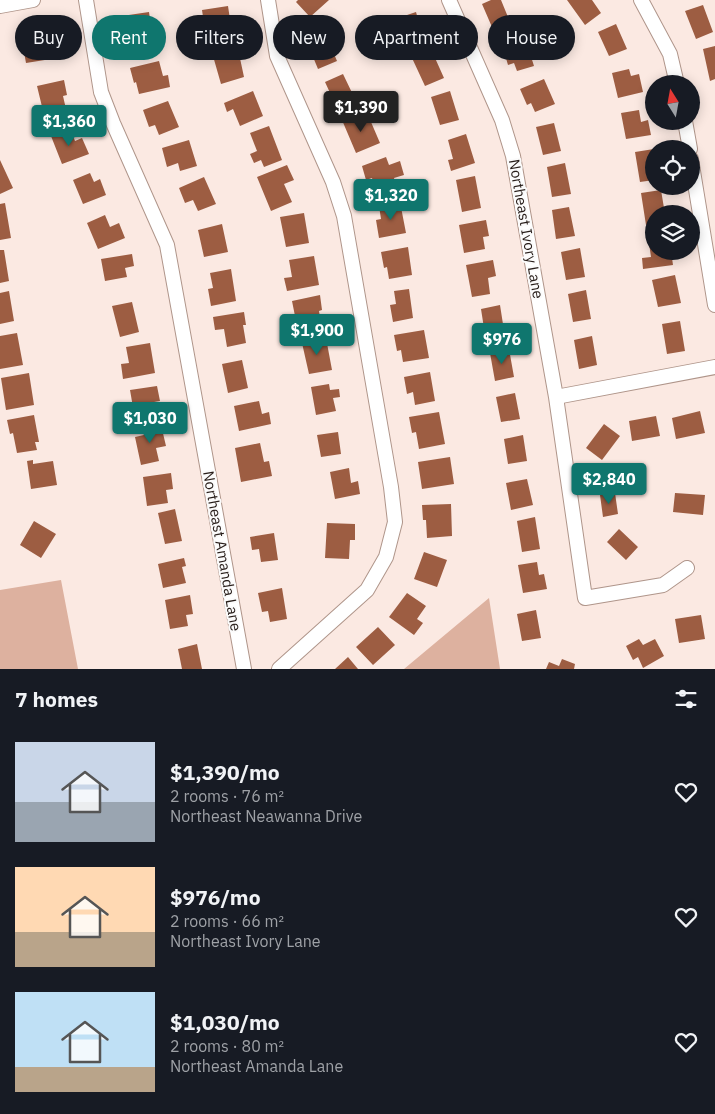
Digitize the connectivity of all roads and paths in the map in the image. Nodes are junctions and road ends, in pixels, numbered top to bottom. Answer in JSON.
{"nodes":[{"id":1,"x":33,"y":0,"type":"edge"},
{"id":2,"x":86,"y":0,"type":"edge"},
{"id":3,"x":268,"y":0,"type":"edge"},
{"id":4,"x":449,"y":0,"type":"edge"},
{"id":5,"x":640,"y":0,"type":"edge"},
{"id":6,"x":0,"y":6,"type":"edge"},
{"id":7,"x":676,"y":75,"type":"edge"},
{"id":8,"x":697,"y":195,"type":"edge"},
{"id":9,"x":715,"y":305,"type":"edge"},
{"id":10,"x":715,"y":367,"type":"edge"},
{"id":11,"x":556,"y":397,"type":"junction"},
{"id":12,"x":687,"y":568,"type":"dead end"},
{"id":13,"x":244,"y":669,"type":"edge"},
{"id":14,"x":279,"y":669,"type":"edge"}],
"edges":[{"from":1,"to":6,"type":"street"},
{"from":2,"to":13,"type":"street","name":"Northeast Amanda Lane"},
{"from":3,"to":14,"type":"street"},
{"from":4,"to":11,"type":"street","name":"Northeast Ivory Lane"},
{"from":5,"to":7,"type":"street"},
{"from":8,"to":9,"type":"street"},
{"from":10,"to":11,"type":"street"},
{"from":11,"to":12,"type":"street","name":"Northeast Ivory Lane"}]}
